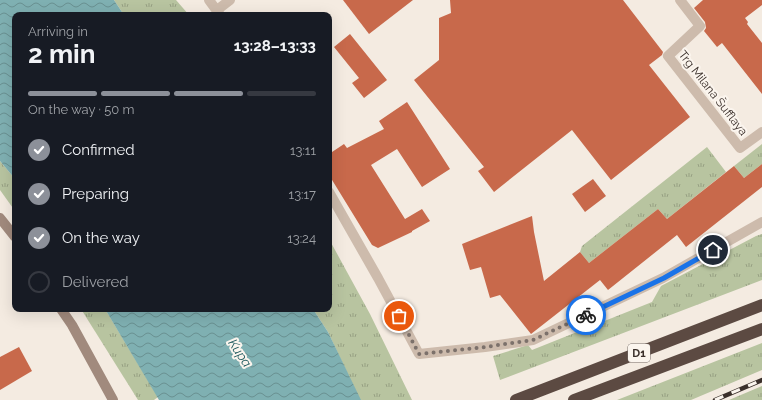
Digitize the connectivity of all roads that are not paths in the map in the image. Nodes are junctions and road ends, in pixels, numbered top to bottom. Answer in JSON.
{"nodes":[{"id":1,"x":209,"y":0,"type":"edge"},
{"id":2,"x":230,"y":0,"type":"edge"},
{"id":3,"x":680,"y":0,"type":"edge"},
{"id":4,"x":218,"y":12,"type":"edge"},
{"id":5,"x":762,"y":132,"type":"edge"},
{"id":6,"x":332,"y":197,"type":"edge"},
{"id":7,"x":0,"y":218,"type":"edge"},
{"id":8,"x":762,"y":222,"type":"edge"},
{"id":9,"x":12,"y":233,"type":"edge"},
{"id":10,"x":762,"y":305,"type":"edge"},
{"id":11,"x":63,"y":312,"type":"edge"},
{"id":12,"x":762,"y":329,"type":"edge"},
{"id":13,"x":113,"y":400,"type":"edge"},
{"id":14,"x":516,"y":400,"type":"edge"},
{"id":15,"x":574,"y":400,"type":"edge"}],
"edges":[{"from":1,"to":4,"type":"street"},
{"from":2,"to":4,"type":"street"},
{"from":3,"to":5,"type":"street","name":"Trg Milana Šufflaya"},
{"from":6,"to":8,"type":"street"},
{"from":7,"to":9,"type":"street"},
{"from":10,"to":14,"type":"highway","number":"D1"},
{"from":11,"to":13,"type":"street"},
{"from":12,"to":15,"type":"highway","number":"D1"}]}
